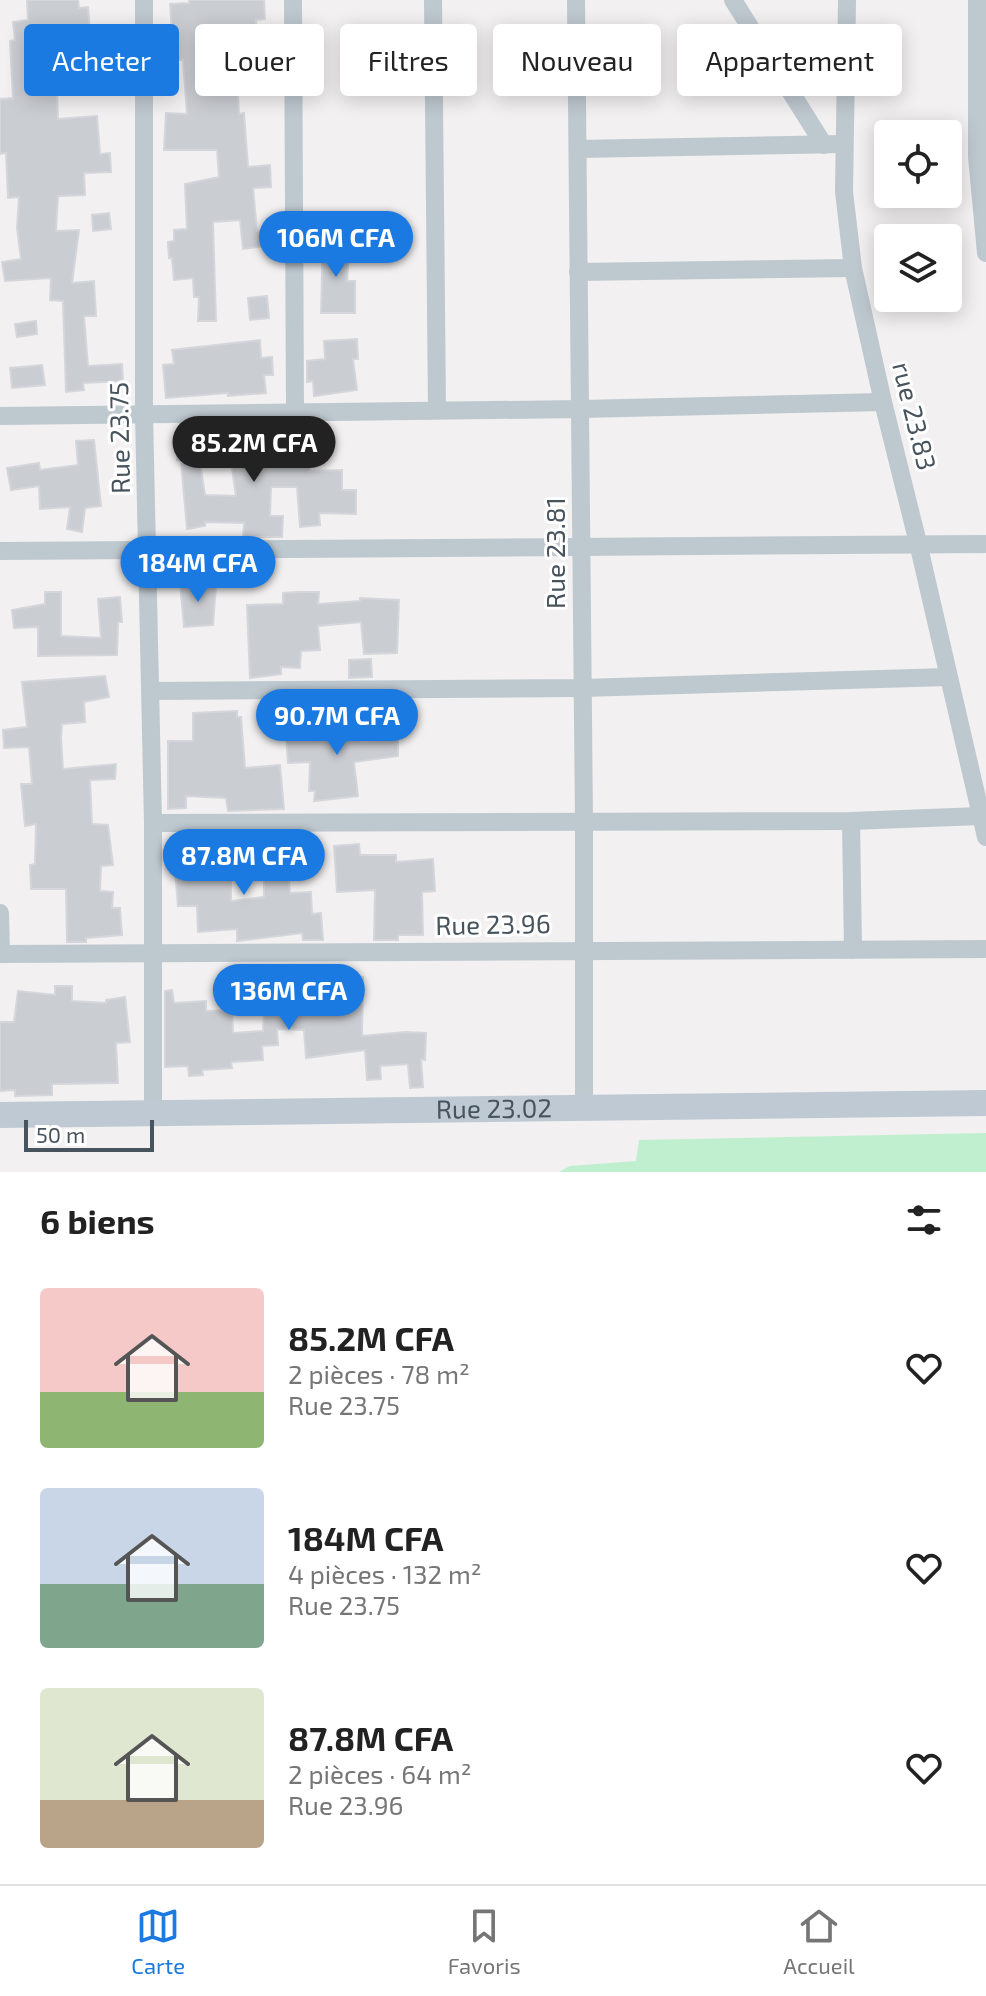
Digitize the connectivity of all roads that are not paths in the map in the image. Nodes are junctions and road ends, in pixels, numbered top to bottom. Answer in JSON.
{"nodes":[{"id":1,"x":144,"y":0,"type":"edge"},
{"id":2,"x":293,"y":0,"type":"edge"},
{"id":3,"x":433,"y":0,"type":"edge"},
{"id":4,"x":576,"y":0,"type":"edge"},
{"id":5,"x":733,"y":0,"type":"edge"},
{"id":6,"x":847,"y":0,"type":"edge"},
{"id":7,"x":977,"y":0,"type":"edge"},
{"id":8,"x":833,"y":144,"type":"junction"},
{"id":9,"x":578,"y":149,"type":"junction"},
{"id":10,"x":982,"y":156,"type":"edge"},
{"id":11,"x":986,"y":253,"type":"edge"},
{"id":12,"x":853,"y":268,"type":"junction"},
{"id":13,"x":578,"y":272,"type":"junction"},
{"id":14,"x":883,"y":402,"type":"junction"},
{"id":15,"x":437,"y":409,"type":"junction"},
{"id":16,"x":581,"y":409,"type":"junction"},
{"id":17,"x":295,"y":410,"type":"junction"},
{"id":18,"x":144,"y":414,"type":"junction"},
{"id":19,"x":0,"y":416,"type":"edge"},
{"id":20,"x":918,"y":543,"type":"junction"},
{"id":21,"x":986,"y":544,"type":"edge"},
{"id":22,"x":582,"y":545,"type":"junction"},
{"id":23,"x":148,"y":549,"type":"junction"},
{"id":24,"x":0,"y":551,"type":"edge"},
{"id":25,"x":948,"y":677,"type":"junction"},
{"id":26,"x":583,"y":688,"type":"junction"},
{"id":27,"x":151,"y":691,"type":"junction"},
{"id":28,"x":980,"y":816,"type":"junction"},
{"id":29,"x":584,"y":821,"type":"junction"},
{"id":30,"x":851,"y":821,"type":"junction"},
{"id":31,"x":153,"y":823,"type":"junction"},
{"id":32,"x":986,"y":837,"type":"edge"},
{"id":33,"x":0,"y":913,"type":"edge"},
{"id":34,"x":986,"y":949,"type":"edge"},
{"id":35,"x":583,"y":950,"type":"junction"},
{"id":36,"x":853,"y":950,"type":"junction"},
{"id":37,"x":0,"y":954,"type":"edge"},
{"id":38,"x":153,"y":954,"type":"junction"},
{"id":39,"x":986,"y":1103,"type":"edge"},
{"id":40,"x":584,"y":1107,"type":"junction"},
{"id":41,"x":153,"y":1114,"type":"junction"},
{"id":42,"x":0,"y":1115,"type":"edge"}],
"edges":[{"from":1,"to":18,"type":"street","name":"Rue 23.75"},
{"from":2,"to":17,"type":"street"},
{"from":3,"to":15,"type":"street"},
{"from":4,"to":9,"type":"street","name":"Rue 23.81"},
{"from":5,"to":8,"type":"street"},
{"from":6,"to":8,"type":"street","name":"rue 23.83"},
{"from":7,"to":10,"type":"street"},
{"from":8,"to":9,"type":"street"},
{"from":8,"to":12,"type":"street","name":"rue 23.83"},
{"from":9,"to":13,"type":"street","name":"Rue 23.81"},
{"from":10,"to":11,"type":"street"},
{"from":12,"to":13,"type":"street"},
{"from":12,"to":14,"type":"street","name":"rue 23.83"},
{"from":13,"to":16,"type":"street","name":"Rue 23.81"},
{"from":14,"to":16,"type":"street"},
{"from":14,"to":20,"type":"street","name":"rue 23.83"},
{"from":15,"to":16,"type":"street"},
{"from":15,"to":17,"type":"street"},
{"from":16,"to":22,"type":"street","name":"Rue 23.81"},
{"from":17,"to":18,"type":"street"},
{"from":18,"to":19,"type":"street"},
{"from":18,"to":23,"type":"street","name":"Rue 23.75"},
{"from":20,"to":21,"type":"street"},
{"from":20,"to":22,"type":"street"},
{"from":20,"to":25,"type":"street","name":"rue 23.83"},
{"from":22,"to":23,"type":"street"},
{"from":22,"to":26,"type":"street","name":"Rue 23.81"},
{"from":23,"to":24,"type":"street"},
{"from":23,"to":27,"type":"street","name":"Rue 23.75"},
{"from":25,"to":26,"type":"street"},
{"from":25,"to":28,"type":"street","name":"rue 23.83"},
{"from":26,"to":27,"type":"street"},
{"from":26,"to":29,"type":"street","name":"Rue 23.81"},
{"from":27,"to":31,"type":"street","name":"Rue 23.75"},
{"from":28,"to":30,"type":"street"},
{"from":28,"to":32,"type":"street","name":"rue 23.83"},
{"from":29,"to":30,"type":"street"},
{"from":29,"to":31,"type":"street"},
{"from":29,"to":35,"type":"street","name":"Rue 23.81"},
{"from":30,"to":36,"type":"street"},
{"from":31,"to":38,"type":"street","name":"Rue 23.75"},
{"from":33,"to":37,"type":"street"},
{"from":34,"to":36,"type":"street","name":"Rue 23.96"},
{"from":35,"to":36,"type":"street","name":"Rue 23.96"},
{"from":35,"to":38,"type":"street","name":"Rue 23.96"},
{"from":35,"to":40,"type":"street","name":"Rue 23.81"},
{"from":37,"to":38,"type":"street","name":"Rue 23.96"},
{"from":38,"to":41,"type":"street","name":"Rue 23.75"},
{"from":39,"to":40,"type":"street","name":"Rue 23.02"},
{"from":40,"to":41,"type":"street","name":"Rue 23.02"},
{"from":41,"to":42,"type":"street","name":"Rue 23.02"}]}
